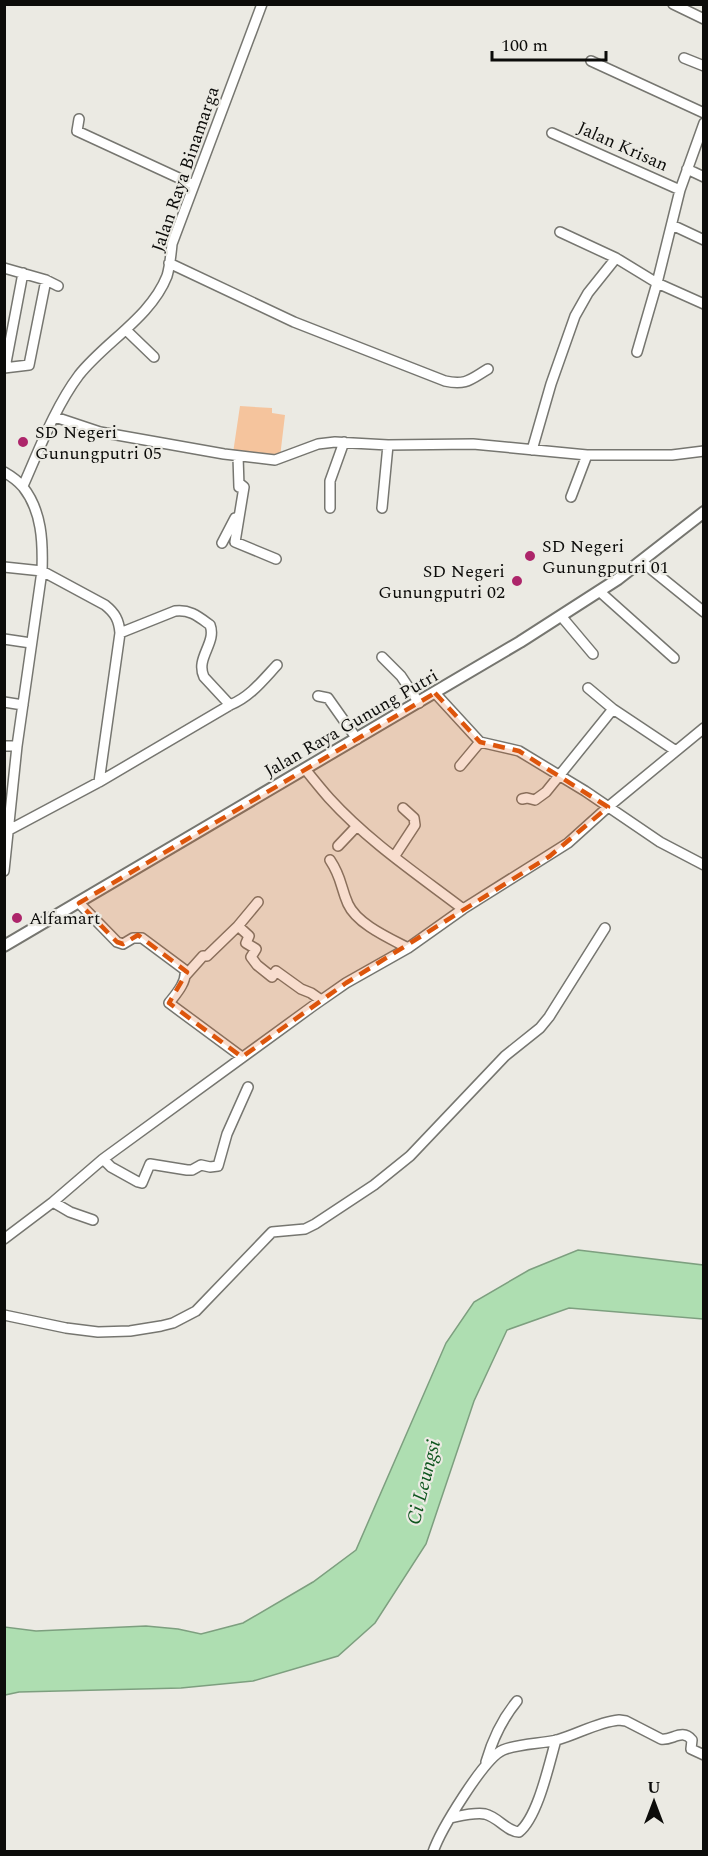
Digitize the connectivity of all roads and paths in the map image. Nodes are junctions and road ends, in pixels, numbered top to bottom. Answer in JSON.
{"nodes":[{"id":1,"x":262,"y":4,"type":"edge"},
{"id":2,"x":673,"y":4,"type":"edge"},
{"id":3,"x":704,"y":19,"type":"edge"},
{"id":4,"x":684,"y":58,"type":"dead end"},
{"id":5,"x":591,"y":61,"type":"dead end"},
{"id":6,"x":704,"y":66,"type":"edge"},
{"id":7,"x":704,"y":113,"type":"edge"},
{"id":8,"x":79,"y":119,"type":"dead end"},
{"id":9,"x":704,"y":123,"type":"edge"},
{"id":10,"x":552,"y":133,"type":"dead end"},
{"id":11,"x":687,"y":170,"type":"junction"},
{"id":12,"x":704,"y":177,"type":"edge"},
{"id":13,"x":194,"y":185,"type":"junction"},
{"id":14,"x":680,"y":190,"type":"junction"},
{"id":15,"x":672,"y":225,"type":"junction"},
{"id":16,"x":560,"y":232,"type":"dead end"},
{"id":17,"x":704,"y":240,"type":"edge"},
{"id":18,"x":616,"y":258,"type":"junction"},
{"id":19,"x":170,"y":263,"type":"junction"},
{"id":20,"x":4,"y":268,"type":"edge"},
{"id":21,"x":23,"y":273,"type":"junction"},
{"id":22,"x":46,"y":280,"type":"junction"},
{"id":23,"x":657,"y":283,"type":"junction"},
{"id":24,"x":58,"y":286,"type":"dead end"},
{"id":25,"x":704,"y":304,"type":"edge"},
{"id":26,"x":126,"y":330,"type":"junction"},
{"id":27,"x":637,"y":352,"type":"dead end"},
{"id":28,"x":154,"y":357,"type":"dead end"},
{"id":29,"x":5,"y":368,"type":"edge"},
{"id":30,"x":488,"y":369,"type":"dead end"},
{"id":31,"x":55,"y":417,"type":"junction"},
{"id":32,"x":344,"y":442,"type":"junction"},
{"id":33,"x":388,"y":445,"type":"junction"},
{"id":34,"x":532,"y":450,"type":"junction"},
{"id":35,"x":704,"y":451,"type":"edge"},
{"id":36,"x":587,"y":454,"type":"junction"},
{"id":37,"x":238,"y":456,"type":"junction"},
{"id":38,"x":4,"y":472,"type":"edge"},
{"id":39,"x":239,"y":483,"type":"junction"},
{"id":40,"x":22,"y":486,"type":"junction"},
{"id":41,"x":571,"y":497,"type":"dead end"},
{"id":42,"x":330,"y":508,"type":"dead end"},
{"id":43,"x":382,"y":508,"type":"dead end"},
{"id":44,"x":704,"y":512,"type":"edge"},
{"id":45,"x":222,"y":543,"type":"dead end"},
{"id":46,"x":276,"y":559,"type":"dead end"},
{"id":47,"x":641,"y":561,"type":"junction"},
{"id":48,"x":4,"y":567,"type":"edge"},
{"id":49,"x":42,"y":571,"type":"junction"},
{"id":50,"x":599,"y":591,"type":"junction"},
{"id":51,"x":704,"y":612,"type":"edge"},
{"id":52,"x":561,"y":616,"type":"junction"},
{"id":53,"x":120,"y":633,"type":"junction"},
{"id":54,"x":4,"y":639,"type":"edge"},
{"id":55,"x":31,"y":643,"type":"junction"},
{"id":56,"x":593,"y":654,"type":"dead end"},
{"id":57,"x":382,"y":657,"type":"dead end"},
{"id":58,"x":674,"y":658,"type":"dead end"},
{"id":59,"x":277,"y":665,"type":"dead end"},
{"id":60,"x":588,"y":688,"type":"dead end"},
{"id":61,"x":435,"y":693,"type":"junction"},
{"id":62,"x":318,"y":696,"type":"dead end"},
{"id":63,"x":4,"y":702,"type":"edge"},
{"id":64,"x":419,"y":703,"type":"junction"},
{"id":65,"x":23,"y":705,"type":"junction"},
{"id":66,"x":230,"y":705,"type":"junction"},
{"id":67,"x":613,"y":709,"type":"junction"},
{"id":68,"x":704,"y":728,"type":"edge"},
{"id":69,"x":357,"y":739,"type":"junction"},
{"id":70,"x":480,"y":742,"type":"junction"},
{"id":71,"x":4,"y":746,"type":"edge"},
{"id":72,"x":17,"y":746,"type":"junction"},
{"id":73,"x":676,"y":751,"type":"junction"},
{"id":74,"x":460,"y":766,"type":"dead end"},
{"id":75,"x":305,"y":769,"type":"junction"},
{"id":76,"x":560,"y":775,"type":"junction"},
{"id":77,"x":99,"y":782,"type":"junction"},
{"id":78,"x":9,"y":793,"type":"edge"},
{"id":79,"x":522,"y":799,"type":"dead end"},
{"id":80,"x":608,"y":807,"type":"junction"},
{"id":81,"x":404,"y":808,"type":"dead end"},
{"id":82,"x":357,"y":826,"type":"junction"},
{"id":83,"x":9,"y":830,"type":"junction"},
{"id":84,"x":338,"y":846,"type":"dead end"},
{"id":85,"x":394,"y":857,"type":"junction"},
{"id":86,"x":330,"y":860,"type":"dead end"},
{"id":87,"x":704,"y":865,"type":"edge"},
{"id":88,"x":5,"y":868,"type":"edge"},
{"id":89,"x":258,"y":902,"type":"dead end"},
{"id":90,"x":79,"y":903,"type":"junction"},
{"id":91,"x":463,"y":909,"type":"junction"},
{"id":92,"x":238,"y":926,"type":"junction"},
{"id":93,"x":605,"y":928,"type":"dead end"},
{"id":94,"x":4,"y":946,"type":"edge"},
{"id":95,"x":408,"y":948,"type":"junction"},
{"id":96,"x":186,"y":975,"type":"junction"},
{"id":97,"x":321,"y":1000,"type":"junction"},
{"id":98,"x":242,"y":1057,"type":"junction"},
{"id":99,"x":248,"y":1087,"type":"dead end"},
{"id":100,"x":103,"y":1159,"type":"junction"},
{"id":101,"x":53,"y":1202,"type":"junction"},
{"id":102,"x":93,"y":1220,"type":"dead end"},
{"id":103,"x":4,"y":1239,"type":"edge"},
{"id":104,"x":4,"y":1315,"type":"edge"},
{"id":105,"x":517,"y":1701,"type":"dead end"},
{"id":106,"x":556,"y":1740,"type":"junction"},
{"id":107,"x":704,"y":1755,"type":"edge"},
{"id":108,"x":485,"y":1767,"type":"junction"},
{"id":109,"x":450,"y":1818,"type":"junction"},
{"id":110,"x":433,"y":1851,"type":"edge"}],
"edges":[{"from":1,"to":13,"type":"street","name":"Jalan Raya Binamarga"},
{"from":2,"to":3,"type":"street"},
{"from":4,"to":6,"type":"street"},
{"from":5,"to":7,"type":"street"},
{"from":8,"to":13,"type":"street"},
{"from":9,"to":11,"type":"street"},
{"from":10,"to":14,"type":"street","name":"Jalan Krisan"},
{"from":11,"to":12,"type":"street"},
{"from":11,"to":14,"type":"street"},
{"from":13,"to":19,"type":"street","name":"Jalan Raya Binamarga"},
{"from":14,"to":15,"type":"street"},
{"from":15,"to":17,"type":"street"},
{"from":15,"to":23,"type":"street"},
{"from":16,"to":18,"type":"street"},
{"from":18,"to":23,"type":"street"},
{"from":18,"to":34,"type":"street"},
{"from":19,"to":26,"type":"street","name":"Jalan Raya Binamarga"},
{"from":19,"to":30,"type":"street"},
{"from":20,"to":21,"type":"street"},
{"from":21,"to":22,"type":"street"},
{"from":21,"to":29,"type":"street"},
{"from":22,"to":24,"type":"street"},
{"from":22,"to":29,"type":"street"},
{"from":23,"to":25,"type":"street"},
{"from":23,"to":27,"type":"street"},
{"from":26,"to":28,"type":"street"},
{"from":26,"to":31,"type":"street","name":"Jalan Raya Binamarga"},
{"from":31,"to":37,"type":"street"},
{"from":31,"to":40,"type":"street","name":"Jalan Raya Binamarga"},
{"from":32,"to":33,"type":"street"},
{"from":32,"to":37,"type":"street"},
{"from":32,"to":42,"type":"street"},
{"from":33,"to":34,"type":"street"},
{"from":33,"to":43,"type":"street"},
{"from":34,"to":36,"type":"street"},
{"from":35,"to":36,"type":"street"},
{"from":36,"to":41,"type":"street"},
{"from":37,"to":39,"type":"street"},
{"from":38,"to":40,"type":"street"},
{"from":39,"to":45,"type":"street"},
{"from":39,"to":46,"type":"street"},
{"from":40,"to":49,"type":"street"},
{"from":44,"to":47,"type":"main road","name":"Jalan Raya Gunung Putri"},
{"from":47,"to":50,"type":"main road","name":"Jalan Raya Gunung Putri"},
{"from":47,"to":51,"type":"street"},
{"from":48,"to":49,"type":"street"},
{"from":49,"to":53,"type":"street"},
{"from":49,"to":55,"type":"street"},
{"from":50,"to":52,"type":"main road","name":"Jalan Raya Gunung Putri"},
{"from":50,"to":58,"type":"street"},
{"from":52,"to":56,"type":"street"},
{"from":52,"to":61,"type":"main road","name":"Jalan Raya Gunung Putri"},
{"from":53,"to":66,"type":"street"},
{"from":53,"to":77,"type":"street"},
{"from":54,"to":55,"type":"street"},
{"from":55,"to":65,"type":"street"},
{"from":57,"to":64,"type":"street"},
{"from":59,"to":66,"type":"street"},
{"from":60,"to":67,"type":"street"},
{"from":61,"to":64,"type":"main road","name":"Jalan Raya Gunung Putri"},
{"from":61,"to":70,"type":"street"},
{"from":62,"to":69,"type":"street"},
{"from":63,"to":65,"type":"street"},
{"from":64,"to":69,"type":"main road","name":"Jalan Raya Gunung Putri"},
{"from":65,"to":72,"type":"street"},
{"from":66,"to":77,"type":"street"},
{"from":67,"to":73,"type":"street"},
{"from":67,"to":76,"type":"street"},
{"from":68,"to":73,"type":"street"},
{"from":69,"to":75,"type":"main road","name":"Jalan Raya Gunung Putri"},
{"from":70,"to":74,"type":"street"},
{"from":70,"to":76,"type":"street"},
{"from":71,"to":72,"type":"street"},
{"from":72,"to":78,"type":"street"},
{"from":73,"to":80,"type":"street"},
{"from":75,"to":82,"type":"street"},
{"from":75,"to":90,"type":"main road","name":"Jalan Raya Gunung Putri"},
{"from":76,"to":79,"type":"street"},
{"from":76,"to":80,"type":"street"},
{"from":77,"to":83,"type":"street"},
{"from":78,"to":83,"type":"street"},
{"from":80,"to":87,"type":"street"},
{"from":80,"to":91,"type":"street"},
{"from":81,"to":85,"type":"street"},
{"from":82,"to":84,"type":"street"},
{"from":82,"to":85,"type":"street"},
{"from":83,"to":88,"type":"street"},
{"from":85,"to":91,"type":"street"},
{"from":86,"to":95,"type":"street"},
{"from":89,"to":92,"type":"street"},
{"from":90,"to":94,"type":"main road","name":"Jalan Raya Gunung Putri"},
{"from":90,"to":96,"type":"street"},
{"from":91,"to":95,"type":"street"},
{"from":92,"to":96,"type":"street"},
{"from":92,"to":97,"type":"street"},
{"from":93,"to":104,"type":"street"},
{"from":95,"to":97,"type":"street"},
{"from":96,"to":98,"type":"street"},
{"from":97,"to":98,"type":"street"},
{"from":98,"to":100,"type":"street"},
{"from":99,"to":100,"type":"street"},
{"from":100,"to":101,"type":"street"},
{"from":101,"to":102,"type":"street"},
{"from":101,"to":103,"type":"street"},
{"from":105,"to":108,"type":"street"},
{"from":106,"to":107,"type":"street"},
{"from":106,"to":108,"type":"street"},
{"from":106,"to":109,"type":"street"},
{"from":108,"to":109,"type":"street"},
{"from":109,"to":110,"type":"street"}]}
